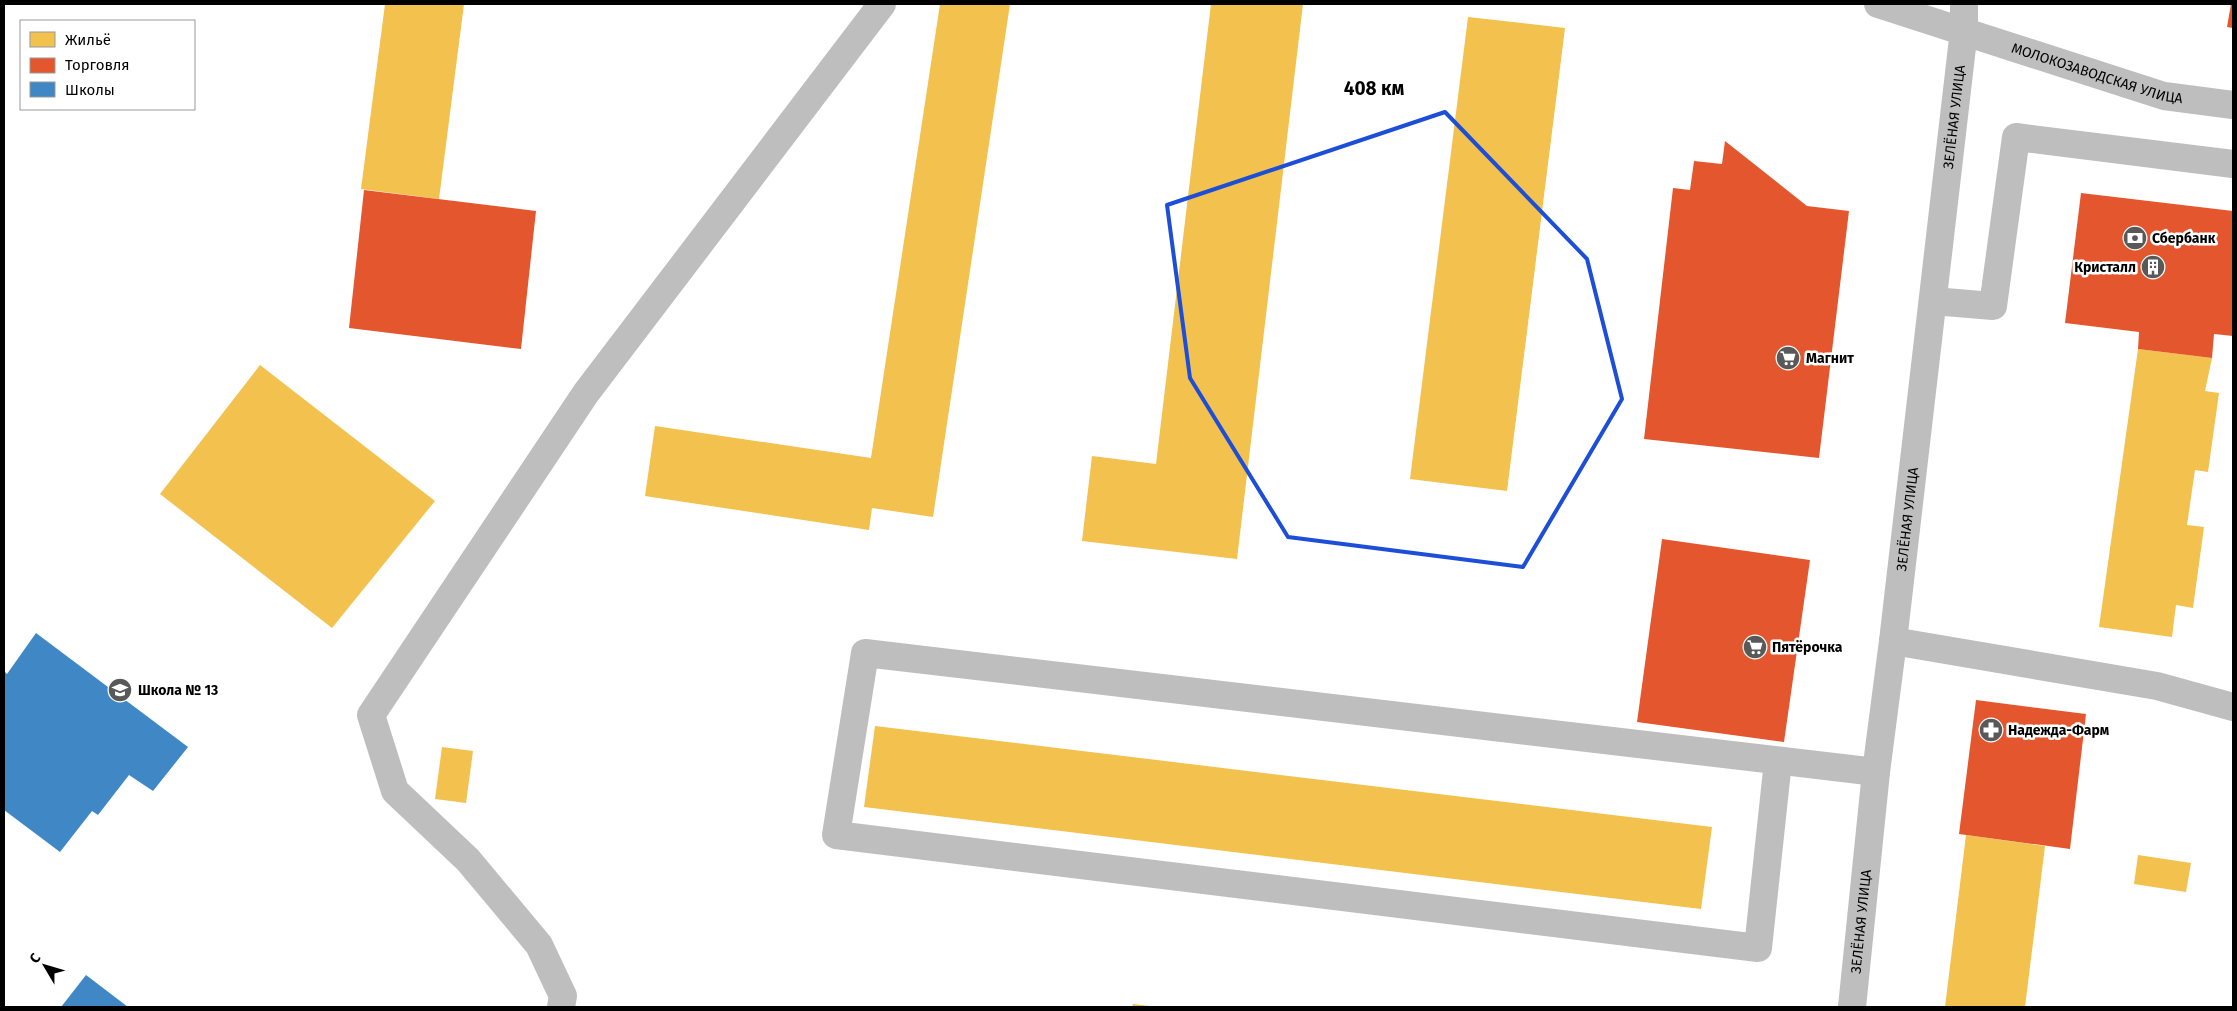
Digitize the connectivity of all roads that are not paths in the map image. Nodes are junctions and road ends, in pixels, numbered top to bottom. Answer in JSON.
{"nodes":[{"id":1,"x":882,"y":4,"type":"edge"},
{"id":2,"x":1878,"y":4,"type":"edge"},
{"id":3,"x":1964,"y":17,"type":"edge"},
{"id":4,"x":2228,"y":99,"type":"edge"},
{"id":5,"x":2233,"y":164,"type":"edge"},
{"id":6,"x":1933,"y":301,"type":"junction"},
{"id":7,"x":1893,"y":641,"type":"junction"},
{"id":8,"x":2233,"y":707,"type":"edge"},
{"id":9,"x":1778,"y":761,"type":"junction"},
{"id":10,"x":1876,"y":772,"type":"junction"},
{"id":11,"x":561,"y":1007,"type":"edge"},
{"id":12,"x":1852,"y":1007,"type":"edge"}],
"edges":[{"from":1,"to":11,"type":"street"},
{"from":2,"to":3,"type":"street","name":"МОЛОКОЗАВОДСКАЯ УЛИЦА"},
{"from":3,"to":4,"type":"street","name":"МОЛОКОЗАВОДСКАЯ УЛИЦА"},
{"from":3,"to":6,"type":"street","name":"ЗЕЛЁНАЯ УЛИЦА"},
{"from":5,"to":6,"type":"street"},
{"from":6,"to":7,"type":"street","name":"ЗЕЛЁНАЯ УЛИЦА"},
{"from":7,"to":8,"type":"street"},
{"from":7,"to":10,"type":"street","name":"ЗЕЛЁНАЯ УЛИЦА"},
{"from":9,"to":9,"type":"street"},
{"from":9,"to":10,"type":"street"},
{"from":10,"to":12,"type":"street","name":"ЗЕЛЁНАЯ УЛИЦА"}]}
